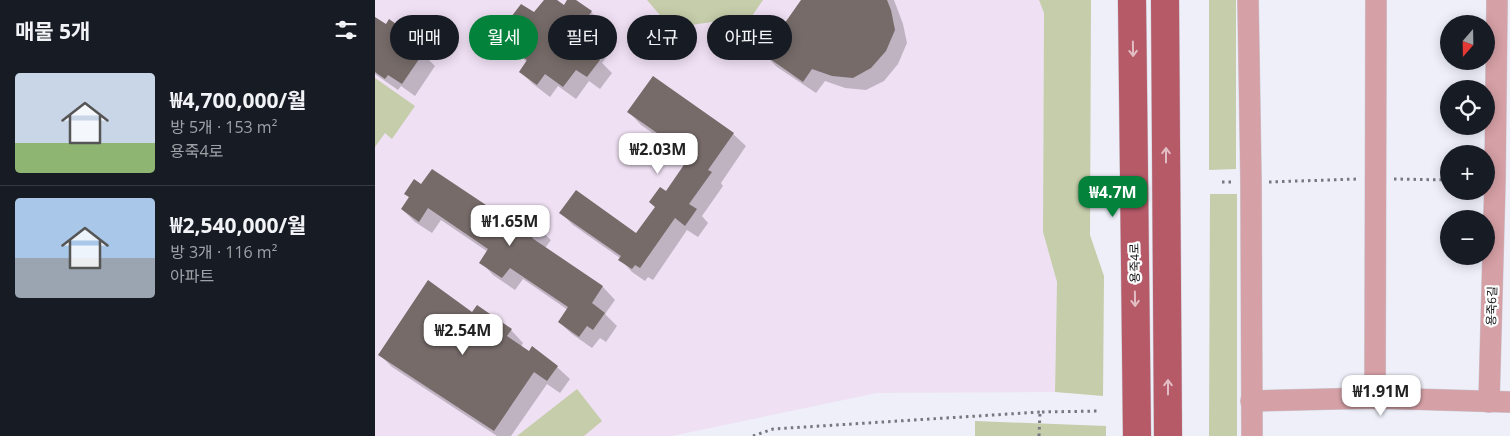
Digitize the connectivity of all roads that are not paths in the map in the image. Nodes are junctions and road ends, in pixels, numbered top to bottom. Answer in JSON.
{"nodes":[{"id":1,"x":1132,"y":0,"type":"edge"},
{"id":2,"x":1165,"y":0,"type":"edge"},
{"id":3,"x":1248,"y":0,"type":"edge"},
{"id":4,"x":1376,"y":0,"type":"edge"},
{"id":5,"x":1497,"y":0,"type":"edge"},
{"id":6,"x":1375,"y":398,"type":"junction"},
{"id":7,"x":1251,"y":401,"type":"junction"},
{"id":8,"x":1500,"y":402,"type":"edge"},
{"id":9,"x":1137,"y":436,"type":"edge"},
{"id":10,"x":1169,"y":436,"type":"edge"},
{"id":11,"x":1252,"y":436,"type":"edge"}],
"edges":[{"from":1,"to":9,"type":"main road","name":"용죽4로","one_way":true},
{"from":10,"to":2,"type":"main road","one_way":true},
{"from":3,"to":7,"type":"street"},
{"from":4,"to":6,"type":"street"},
{"from":5,"to":8,"type":"street","name":"용죽6길"},
{"from":6,"to":7,"type":"street","name":"용죽6길"},
{"from":6,"to":8,"type":"street","name":"용죽6길"},
{"from":7,"to":11,"type":"street"}]}
